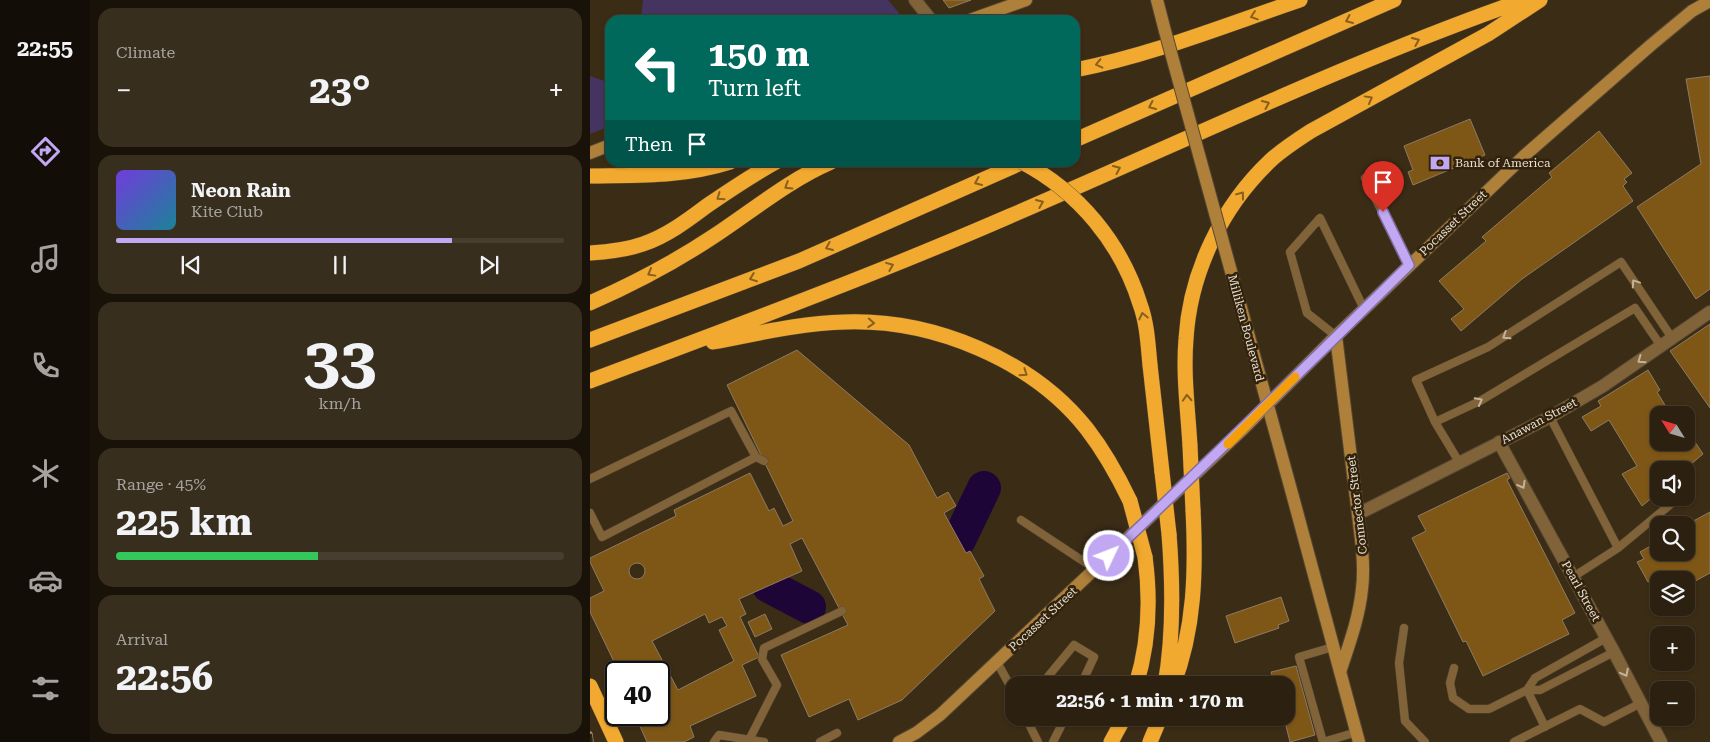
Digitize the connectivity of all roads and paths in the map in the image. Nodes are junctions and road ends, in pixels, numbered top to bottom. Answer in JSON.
{"nodes":[{"id":1,"x":915,"y":0,"type":"edge"},
{"id":2,"x":1026,"y":0,"type":"edge"},
{"id":3,"x":1157,"y":0,"type":"edge"},
{"id":4,"x":1300,"y":0,"type":"edge"},
{"id":5,"x":1394,"y":0,"type":"edge"},
{"id":6,"x":1524,"y":0,"type":"edge"},
{"id":7,"x":1540,"y":0,"type":"edge"},
{"id":8,"x":1710,"y":1,"type":"edge"},
{"id":9,"x":928,"y":15,"type":"edge"},
{"id":10,"x":984,"y":15,"type":"edge"},
{"id":11,"x":1080,"y":69,"type":"edge"},
{"id":12,"x":1080,"y":138,"type":"edge"},
{"id":13,"x":605,"y":147,"type":"edge"},
{"id":14,"x":590,"y":153,"type":"edge"},
{"id":15,"x":712,"y":167,"type":"edge"},
{"id":16,"x":768,"y":167,"type":"edge"},
{"id":17,"x":822,"y":167,"type":"edge"},
{"id":18,"x":1012,"y":167,"type":"edge"},
{"id":19,"x":1031,"y":167,"type":"edge"},
{"id":20,"x":590,"y":176,"type":"edge"},
{"id":21,"x":1365,"y":178,"type":"dead end"},
{"id":22,"x":594,"y":253,"type":"edge"},
{"id":23,"x":1409,"y":265,"type":"junction"},
{"id":24,"x":1647,"y":300,"type":"junction"},
{"id":25,"x":590,"y":304,"type":"edge"},
{"id":26,"x":1634,"y":308,"type":"junction"},
{"id":27,"x":1364,"y":309,"type":"junction"},
{"id":28,"x":1710,"y":312,"type":"edge"},
{"id":29,"x":1336,"y":336,"type":"junction"},
{"id":30,"x":1672,"y":338,"type":"junction"},
{"id":31,"x":590,"y":340,"type":"edge"},
{"id":32,"x":1661,"y":346,"type":"junction"},
{"id":33,"x":672,"y":350,"type":"junction"},
{"id":34,"x":590,"y":381,"type":"edge"},
{"id":35,"x":1550,"y":418,"type":"junction"},
{"id":36,"x":1435,"y":422,"type":"junction"},
{"id":37,"x":1498,"y":442,"type":"junction"},
{"id":38,"x":1459,"y":462,"type":"junction"},
{"id":39,"x":590,"y":479,"type":"edge"},
{"id":40,"x":1668,"y":506,"type":"edge"},
{"id":41,"x":590,"y":513,"type":"edge"},
{"id":42,"x":1358,"y":514,"type":"junction"},
{"id":43,"x":1021,"y":520,"type":"dead end"},
{"id":44,"x":1618,"y":548,"type":"junction"},
{"id":45,"x":1095,"y":569,"type":"junction"},
{"id":46,"x":1573,"y":577,"type":"junction"},
{"id":47,"x":842,"y":611,"type":"dead end"},
{"id":48,"x":1404,"y":628,"type":"dead end"},
{"id":49,"x":1606,"y":638,"type":"junction"},
{"id":50,"x":1333,"y":648,"type":"junction"},
{"id":51,"x":1614,"y":652,"type":"junction"},
{"id":52,"x":997,"y":662,"type":"junction"},
{"id":53,"x":1454,"y":668,"type":"dead end"},
{"id":54,"x":1340,"y":672,"type":"junction"},
{"id":55,"x":1049,"y":676,"type":"edge"},
{"id":56,"x":1085,"y":676,"type":"edge"},
{"id":57,"x":1138,"y":676,"type":"edge"},
{"id":58,"x":1166,"y":676,"type":"edge"},
{"id":59,"x":1176,"y":676,"type":"edge"},
{"id":60,"x":1005,"y":677,"type":"edge"},
{"id":61,"x":590,"y":686,"type":"edge"},
{"id":62,"x":1526,"y":690,"type":"junction"},
{"id":63,"x":1641,"y":703,"type":"junction"},
{"id":64,"x":1030,"y":726,"type":"edge"},
{"id":65,"x":1061,"y":726,"type":"edge"},
{"id":66,"x":1120,"y":726,"type":"edge"},
{"id":67,"x":1157,"y":726,"type":"edge"},
{"id":68,"x":1545,"y":726,"type":"junction"},
{"id":69,"x":837,"y":734,"type":"dead end"},
{"id":70,"x":1358,"y":737,"type":"edge"},
{"id":71,"x":748,"y":740,"type":"edge"},
{"id":72,"x":616,"y":742,"type":"edge"},
{"id":73,"x":714,"y":742,"type":"edge"},
{"id":74,"x":764,"y":742,"type":"edge"},
{"id":75,"x":820,"y":742,"type":"edge"},
{"id":76,"x":899,"y":742,"type":"edge"},
{"id":77,"x":1038,"y":742,"type":"edge"},
{"id":78,"x":1053,"y":742,"type":"edge"},
{"id":79,"x":1111,"y":742,"type":"edge"},
{"id":80,"x":1150,"y":742,"type":"edge"},
{"id":81,"x":1425,"y":742,"type":"edge"},
{"id":82,"x":1514,"y":742,"type":"edge"},
{"id":83,"x":1661,"y":742,"type":"edge"}],
"edges":[{"from":1,"to":9,"type":"street"},
{"from":2,"to":10,"type":"street"},
{"from":3,"to":50,"type":"street","name":"Milliken Boulevard","bridge":true},
{"from":4,"to":11,"type":"highway","one_way":true},
{"from":5,"to":12,"type":"highway","one_way":true},
{"from":33,"to":6,"type":"highway","one_way":true},
{"from":59,"to":7,"type":"highway","one_way":true,"bridge":true},
{"from":8,"to":23,"type":"street","name":"Pocasset Street"},
{"from":13,"to":14,"type":"street"},
{"from":15,"to":20,"type":"highway"},
{"from":16,"to":22,"type":"highway","one_way":true},
{"from":17,"to":25,"type":"highway","one_way":true},
{"from":18,"to":31,"type":"highway","one_way":true},
{"from":58,"to":19,"type":"highway","one_way":true,"bridge":true},
{"from":21,"to":23,"type":"lane"},
{"from":23,"to":27,"type":"street","name":"Pocasset Street"},
{"from":24,"to":26,"type":"lane"},
{"from":24,"to":30,"type":"lane"},
{"from":24,"to":36,"type":"lane","one_way":true},
{"from":26,"to":32,"type":"lane"},
{"from":36,"to":26,"type":"lane","one_way":true},
{"from":27,"to":29,"type":"street","name":"Pocasset Street"},
{"from":27,"to":29,"type":"lane"},
{"from":28,"to":30,"type":"street","name":"Anawan Street"},
{"from":29,"to":42,"type":"street","name":"Connector Street"},
{"from":29,"to":45,"type":"street","name":"Pocasset Street"},
{"from":30,"to":32,"type":"street","name":"Anawan Street"},
{"from":32,"to":35,"type":"street","name":"Anawan Street","one_way":true},
{"from":33,"to":34,"type":"highway"},
{"from":33,"to":57,"type":"highway","one_way":true,"bridge":true},
{"from":35,"to":37,"type":"street","name":"Anawan Street"},
{"from":35,"to":44,"type":"lane"},
{"from":36,"to":38,"type":"lane"},
{"from":37,"to":38,"type":"street","name":"Anawan Street"},
{"from":37,"to":46,"type":"street","name":"Pearl Street","one_way":true},
{"from":38,"to":42,"type":"street","name":"Anawan Street"},
{"from":39,"to":41,"type":"lane"},
{"from":40,"to":44,"type":"lane"},
{"from":42,"to":54,"type":"street","name":"Connector Street"},
{"from":43,"to":45,"type":"lane"},
{"from":44,"to":46,"type":"lane"},
{"from":45,"to":52,"type":"street","name":"Pocasset Street"},
{"from":46,"to":49,"type":"street","name":"Pearl Street"},
{"from":47,"to":71,"type":"lane"},
{"from":48,"to":81,"type":"lane"},
{"from":49,"to":51,"type":"street","name":"Pearl Street"},
{"from":49,"to":62,"type":"lane"},
{"from":50,"to":54,"type":"street","name":"Milliken Boulevard"},
{"from":50,"to":70,"type":"lane"},
{"from":51,"to":62,"type":"lane"},
{"from":51,"to":63,"type":"street","name":"Pearl Street","one_way":true},
{"from":52,"to":60,"type":"lane"},
{"from":52,"to":76,"type":"street","name":"Pocasset Street"},
{"from":53,"to":62,"type":"lane"},
{"from":54,"to":70,"type":"street","name":"Milliken Boulevard"},
{"from":55,"to":56,"type":"lane"},
{"from":61,"to":72,"type":"highway"},
{"from":62,"to":68,"type":"lane"},
{"from":63,"to":68,"type":"lane"},
{"from":63,"to":83,"type":"street","name":"Pearl Street"},
{"from":64,"to":77,"type":"lane"},
{"from":65,"to":78,"type":"lane"},
{"from":66,"to":79,"type":"highway"},
{"from":67,"to":80,"type":"highway"},
{"from":68,"to":82,"type":"lane"},
{"from":69,"to":75,"type":"lane"},
{"from":71,"to":73,"type":"lane"},
{"from":71,"to":74,"type":"lane"}]}
